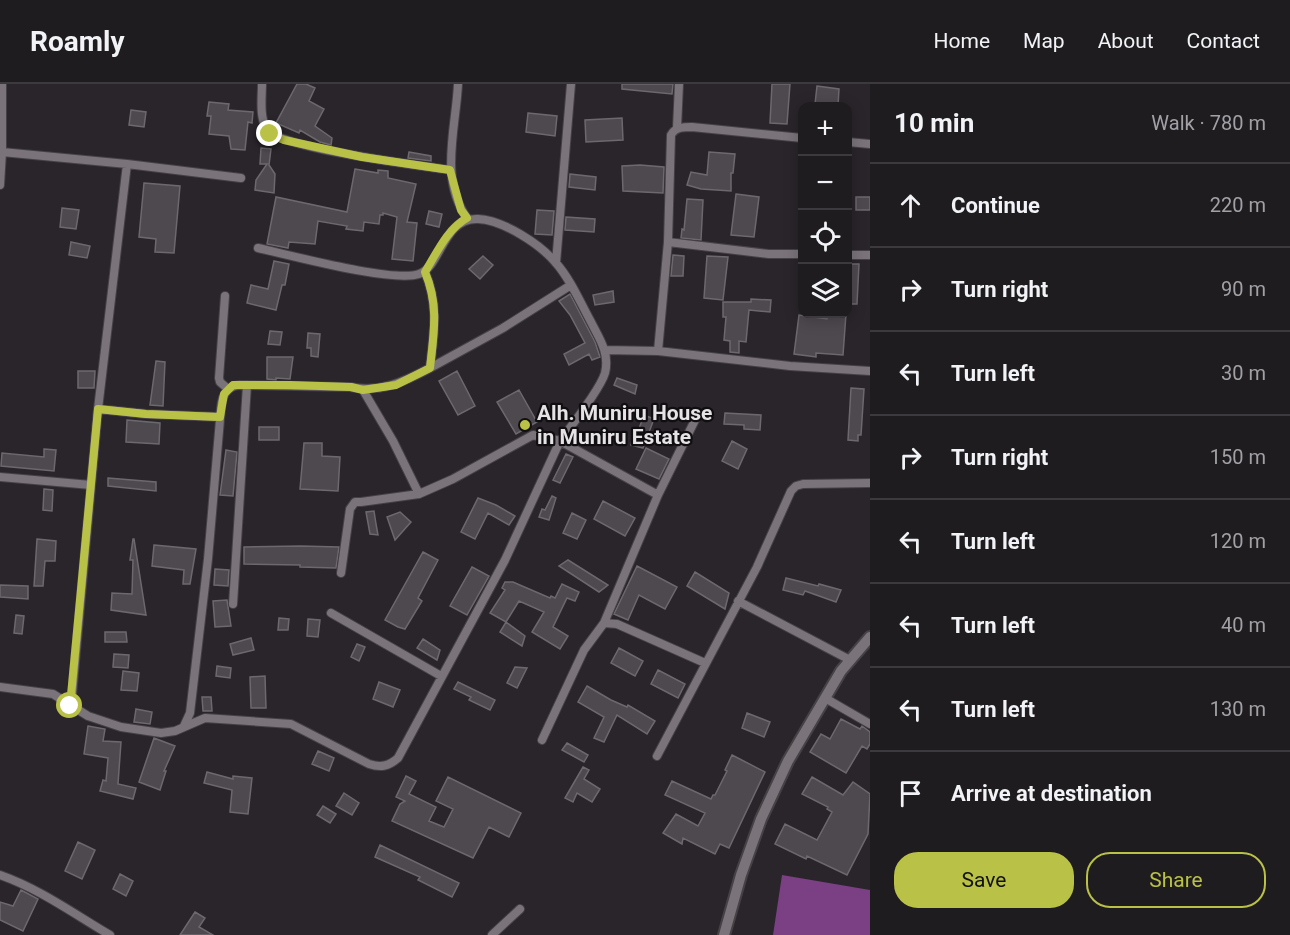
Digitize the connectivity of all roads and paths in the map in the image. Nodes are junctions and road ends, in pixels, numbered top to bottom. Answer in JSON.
{"nodes":[{"id":1,"x":2,"y":84,"type":"edge"},
{"id":2,"x":262,"y":84,"type":"edge"},
{"id":3,"x":458,"y":84,"type":"edge"},
{"id":4,"x":571,"y":84,"type":"edge"},
{"id":5,"x":679,"y":84,"type":"edge"},
{"id":6,"x":677,"y":128,"type":"junction"},
{"id":7,"x":798,"y":138,"type":"edge"},
{"id":8,"x":852,"y":142,"type":"edge"},
{"id":9,"x":870,"y":144,"type":"edge"},
{"id":10,"x":2,"y":152,"type":"junction"},
{"id":11,"x":127,"y":164,"type":"junction"},
{"id":12,"x":450,"y":170,"type":"junction"},
{"id":13,"x":0,"y":178,"type":"edge"},
{"id":14,"x":241,"y":178,"type":"dead end"},
{"id":15,"x":0,"y":185,"type":"edge"},
{"id":16,"x":467,"y":218,"type":"junction"},
{"id":17,"x":668,"y":242,"type":"junction"},
{"id":18,"x":258,"y":248,"type":"dead end"},
{"id":19,"x":798,"y":254,"type":"edge"},
{"id":20,"x":852,"y":255,"type":"edge"},
{"id":21,"x":870,"y":255,"type":"edge"},
{"id":22,"x":556,"y":263,"type":"junction"},
{"id":23,"x":425,"y":272,"type":"junction"},
{"id":24,"x":571,"y":285,"type":"junction"},
{"id":25,"x":225,"y":296,"type":"dead end"},
{"id":26,"x":605,"y":350,"type":"junction"},
{"id":27,"x":658,"y":351,"type":"junction"},
{"id":28,"x":430,"y":368,"type":"junction"},
{"id":29,"x":870,"y":371,"type":"edge"},
{"id":30,"x":247,"y":385,"type":"junction"},
{"id":31,"x":228,"y":389,"type":"junction"},
{"id":32,"x":363,"y":390,"type":"junction"},
{"id":33,"x":98,"y":409,"type":"junction"},
{"id":34,"x":698,"y":414,"type":"dead end"},
{"id":35,"x":220,"y":417,"type":"junction"},
{"id":36,"x":560,"y":441,"type":"junction"},
{"id":37,"x":0,"y":477,"type":"edge"},
{"id":38,"x":870,"y":483,"type":"edge"},
{"id":39,"x":91,"y":485,"type":"junction"},
{"id":40,"x":419,"y":494,"type":"junction"},
{"id":41,"x":658,"y":495,"type":"junction"},
{"id":42,"x":341,"y":573,"type":"dead end"},
{"id":43,"x":738,"y":601,"type":"junction"},
{"id":44,"x":233,"y":604,"type":"dead end"},
{"id":45,"x":331,"y":613,"type":"dead end"},
{"id":46,"x":604,"y":623,"type":"junction"},
{"id":47,"x":870,"y":637,"type":"edge"},
{"id":48,"x":849,"y":660,"type":"junction"},
{"id":49,"x":705,"y":663,"type":"junction"},
{"id":50,"x":441,"y":676,"type":"junction"},
{"id":51,"x":0,"y":687,"type":"edge"},
{"id":52,"x":825,"y":698,"type":"junction"},
{"id":53,"x":70,"y":706,"type":"junction"},
{"id":54,"x":190,"y":713,"type":"junction"},
{"id":55,"x":199,"y":720,"type":"junction"},
{"id":56,"x":870,"y":724,"type":"edge"},
{"id":57,"x":184,"y":726,"type":"junction"},
{"id":58,"x":542,"y":740,"type":"dead end"},
{"id":59,"x":657,"y":756,"type":"dead end"},
{"id":60,"x":0,"y":875,"type":"edge"},
{"id":61,"x":520,"y":909,"type":"dead end"},
{"id":62,"x":110,"y":935,"type":"edge"},
{"id":63,"x":492,"y":935,"type":"edge"},
{"id":64,"x":724,"y":935,"type":"edge"}],
"edges":[{"from":1,"to":10,"type":"street"},
{"from":2,"to":12,"type":"street"},
{"from":3,"to":12,"type":"street"},
{"from":4,"to":22,"type":"street"},
{"from":5,"to":6,"type":"street"},
{"from":6,"to":7,"type":"street"},
{"from":6,"to":17,"type":"street"},
{"from":8,"to":9,"type":"street"},
{"from":10,"to":11,"type":"street"},
{"from":10,"to":13,"type":"street"},
{"from":11,"to":14,"type":"street"},
{"from":11,"to":33,"type":"street"},
{"from":12,"to":16,"type":"street"},
{"from":13,"to":15,"type":"street"},
{"from":16,"to":22,"type":"street"},
{"from":16,"to":23,"type":"street"},
{"from":17,"to":19,"type":"street"},
{"from":17,"to":27,"type":"street"},
{"from":18,"to":23,"type":"street"},
{"from":20,"to":21,"type":"street"},
{"from":22,"to":24,"type":"street"},
{"from":23,"to":28,"type":"street"},
{"from":24,"to":26,"type":"street"},
{"from":24,"to":28,"type":"street"},
{"from":25,"to":31,"type":"street"},
{"from":26,"to":27,"type":"street"},
{"from":26,"to":36,"type":"street"},
{"from":27,"to":29,"type":"street"},
{"from":28,"to":32,"type":"street"},
{"from":30,"to":31,"type":"street"},
{"from":30,"to":32,"type":"street"},
{"from":30,"to":44,"type":"street"},
{"from":31,"to":35,"type":"street"},
{"from":32,"to":40,"type":"street"},
{"from":33,"to":35,"type":"street"},
{"from":33,"to":39,"type":"street"},
{"from":34,"to":41,"type":"street"},
{"from":35,"to":54,"type":"street"},
{"from":36,"to":40,"type":"street"},
{"from":36,"to":41,"type":"street"},
{"from":36,"to":50,"type":"street"},
{"from":37,"to":39,"type":"street"},
{"from":38,"to":43,"type":"street"},
{"from":39,"to":53,"type":"street"},
{"from":40,"to":42,"type":"street"},
{"from":41,"to":46,"type":"street"},
{"from":43,"to":48,"type":"street"},
{"from":43,"to":49,"type":"street"},
{"from":45,"to":50,"type":"street"},
{"from":46,"to":49,"type":"street"},
{"from":46,"to":58,"type":"street"},
{"from":47,"to":48,"type":"street"},
{"from":48,"to":52,"type":"street"},
{"from":49,"to":59,"type":"street"},
{"from":50,"to":55,"type":"street"},
{"from":51,"to":53,"type":"street"},
{"from":52,"to":56,"type":"street"},
{"from":52,"to":64,"type":"street"},
{"from":53,"to":57,"type":"street"},
{"from":54,"to":55,"type":"street"},
{"from":54,"to":57,"type":"street"},
{"from":55,"to":57,"type":"street"},
{"from":60,"to":62,"type":"street"},
{"from":61,"to":63,"type":"street"}]}
